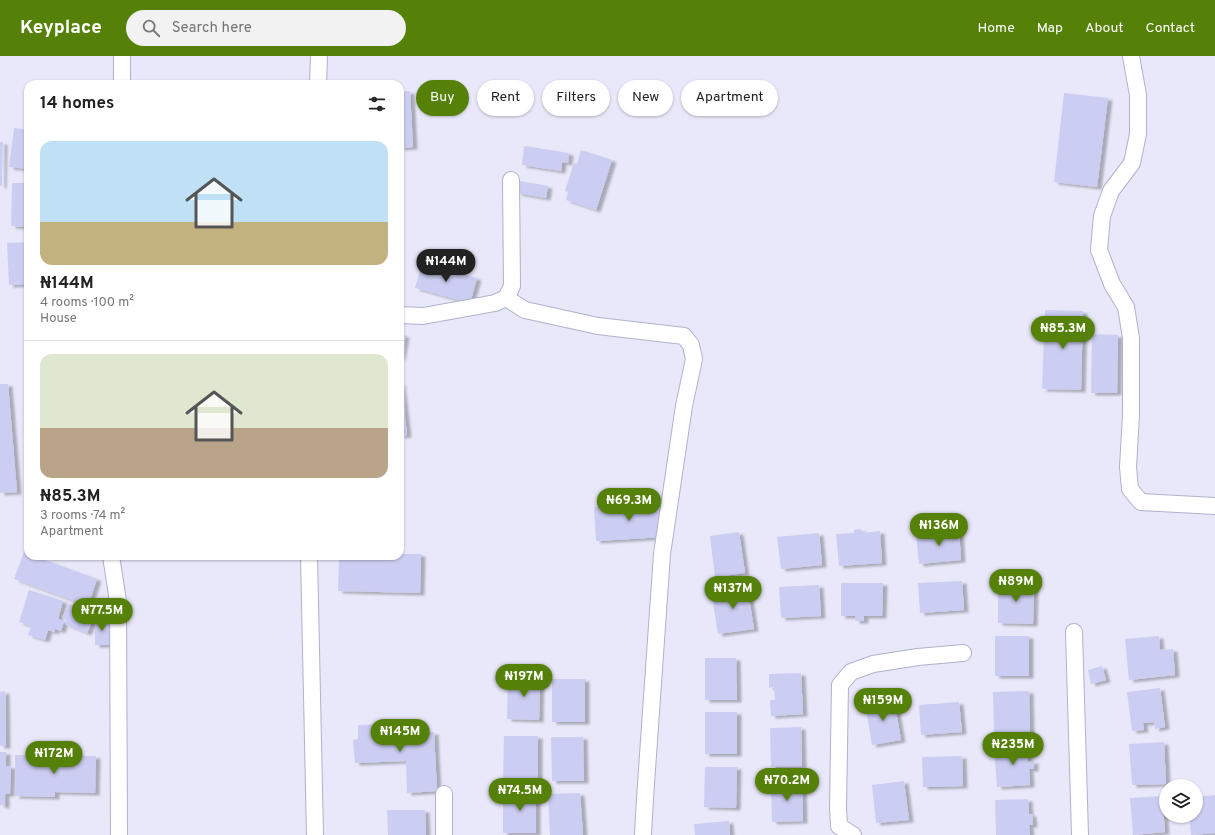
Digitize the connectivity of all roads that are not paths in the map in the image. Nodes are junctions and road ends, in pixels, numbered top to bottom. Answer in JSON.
{"nodes":[{"id":1,"x":122,"y":56,"type":"edge"},
{"id":2,"x":319,"y":56,"type":"edge"},
{"id":3,"x":1131,"y":56,"type":"edge"},
{"id":4,"x":122,"y":80,"type":"edge"},
{"id":5,"x":318,"y":80,"type":"edge"},
{"id":6,"x":511,"y":180,"type":"dead end"},
{"id":7,"x":506,"y":298,"type":"junction"},
{"id":8,"x":404,"y":315,"type":"edge"},
{"id":9,"x":1215,"y":506,"type":"edge"},
{"id":10,"x":112,"y":560,"type":"edge"},
{"id":11,"x":309,"y":560,"type":"edge"},
{"id":12,"x":1074,"y":632,"type":"dead end"},
{"id":13,"x":963,"y":653,"type":"dead end"},
{"id":14,"x":444,"y":794,"type":"dead end"},
{"id":15,"x":119,"y":835,"type":"edge"},
{"id":16,"x":314,"y":835,"type":"edge"},
{"id":17,"x":444,"y":835,"type":"edge"},
{"id":18,"x":643,"y":835,"type":"edge"},
{"id":19,"x":853,"y":835,"type":"edge"},
{"id":20,"x":1080,"y":835,"type":"edge"}],
"edges":[{"from":1,"to":4,"type":"street"},
{"from":2,"to":5,"type":"street"},
{"from":3,"to":9,"type":"street"},
{"from":6,"to":7,"type":"street"},
{"from":7,"to":8,"type":"street"},
{"from":7,"to":18,"type":"street"},
{"from":10,"to":15,"type":"street"},
{"from":11,"to":16,"type":"street"},
{"from":12,"to":20,"type":"street"},
{"from":13,"to":19,"type":"street"},
{"from":14,"to":17,"type":"street"}]}
